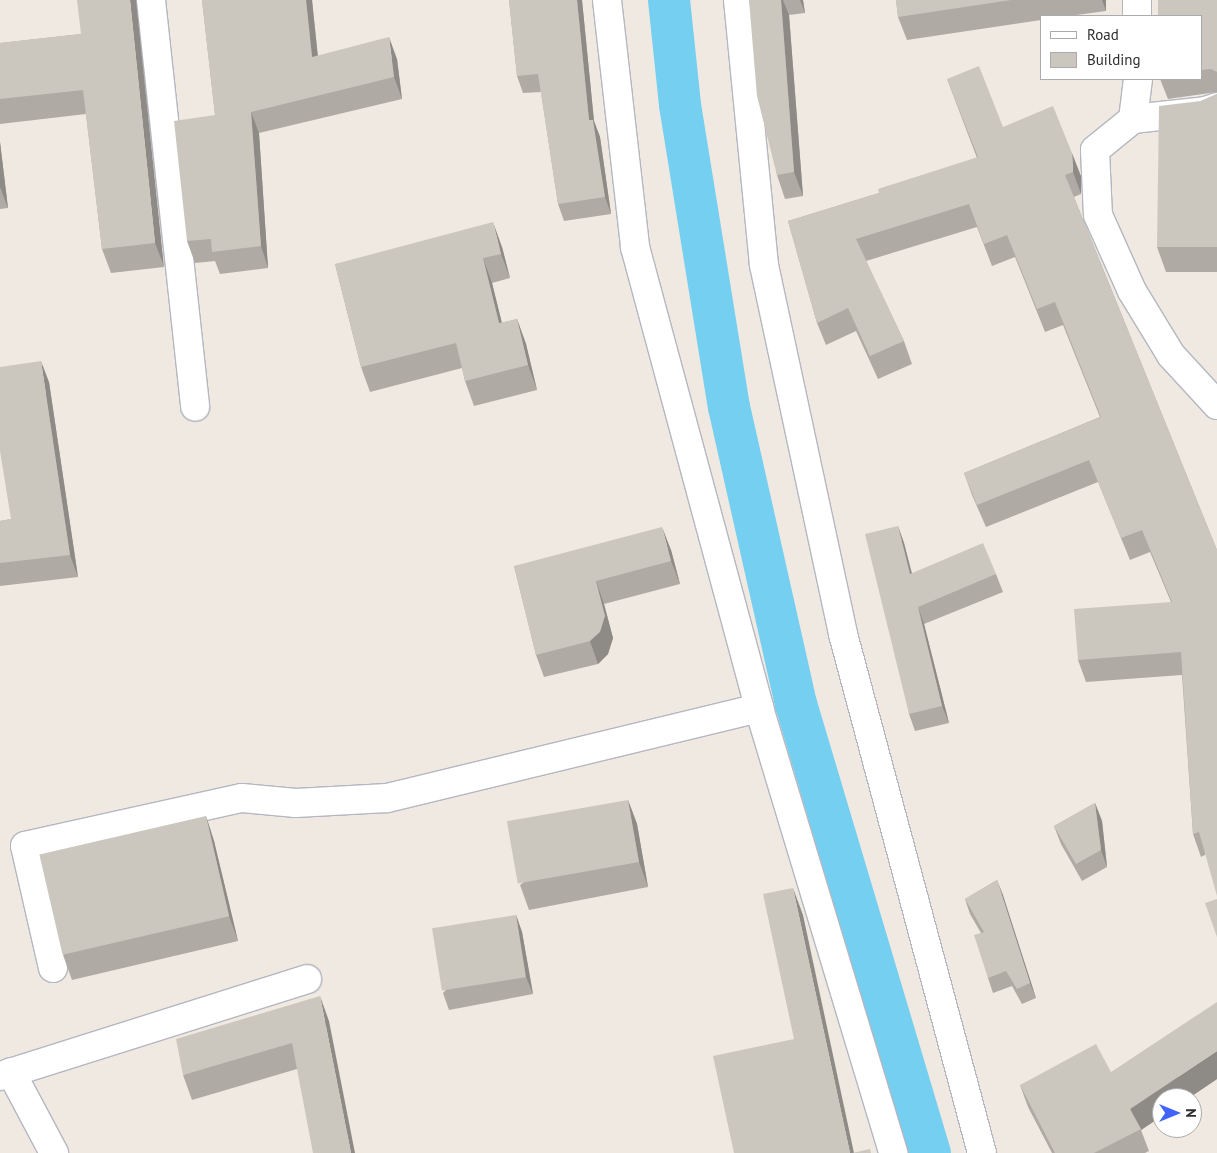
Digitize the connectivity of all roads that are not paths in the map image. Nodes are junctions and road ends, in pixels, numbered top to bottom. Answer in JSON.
{"nodes":[{"id":1,"x":151,"y":0,"type":"edge"},
{"id":2,"x":607,"y":0,"type":"edge"},
{"id":3,"x":738,"y":0,"type":"edge"},
{"id":4,"x":1137,"y":0,"type":"edge"},
{"id":5,"x":1137,"y":15,"type":"edge"},
{"id":6,"x":1138,"y":80,"type":"edge"},
{"id":7,"x":1217,"y":107,"type":"edge"},
{"id":8,"x":1133,"y":119,"type":"junction"},
{"id":9,"x":1217,"y":405,"type":"edge"},
{"id":10,"x":195,"y":407,"type":"dead end"},
{"id":11,"x":759,"y":708,"type":"junction"},
{"id":12,"x":53,"y":968,"type":"dead end"},
{"id":13,"x":307,"y":979,"type":"dead end"},
{"id":14,"x":6,"y":1074,"type":"edge"},
{"id":15,"x":54,"y":1153,"type":"edge"},
{"id":16,"x":893,"y":1153,"type":"edge"},
{"id":17,"x":982,"y":1153,"type":"edge"}],
"edges":[{"from":1,"to":10,"type":"street"},
{"from":2,"to":11,"type":"street"},
{"from":3,"to":17,"type":"street"},
{"from":4,"to":5,"type":"street"},
{"from":6,"to":8,"type":"street"},
{"from":7,"to":8,"type":"street"},
{"from":8,"to":9,"type":"street"},
{"from":11,"to":12,"type":"street"},
{"from":11,"to":16,"type":"street"},
{"from":13,"to":14,"type":"street"},
{"from":14,"to":15,"type":"street"}]}
